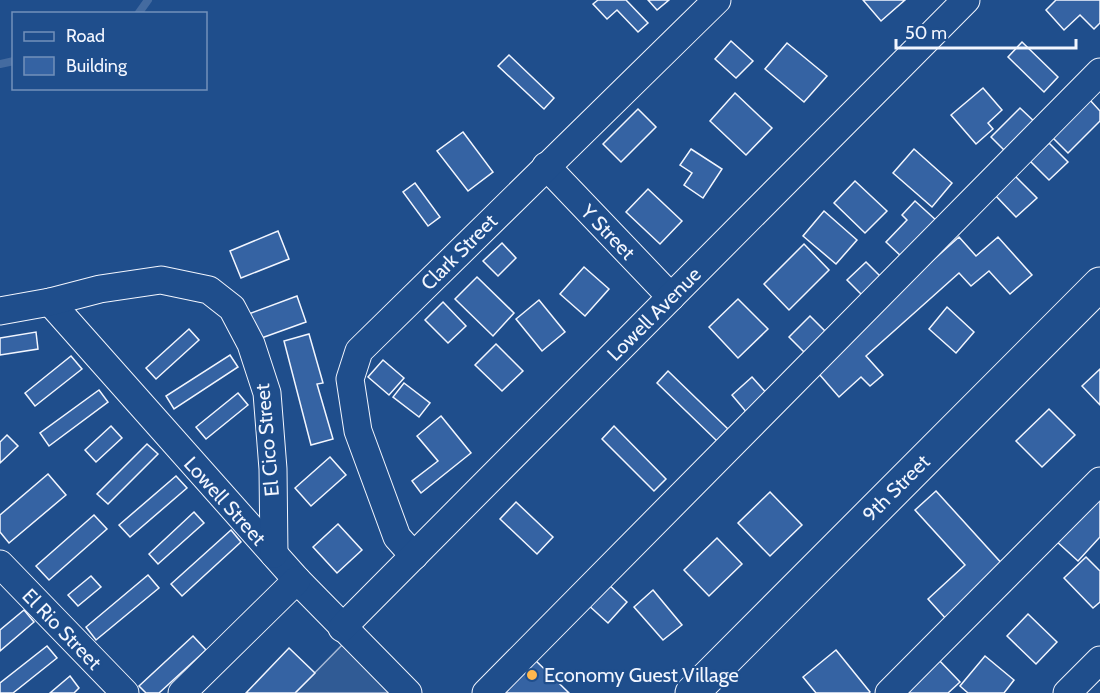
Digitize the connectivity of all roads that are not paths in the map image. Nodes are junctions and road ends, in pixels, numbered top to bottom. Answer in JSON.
{"nodes":[{"id":1,"x":717,"y":0,"type":"edge"},
{"id":2,"x":966,"y":0,"type":"edge"},
{"id":3,"x":1100,"y":72,"type":"edge"},
{"id":4,"x":546,"y":166,"type":"junction"},
{"id":5,"x":1100,"y":284,"type":"edge"},
{"id":6,"x":671,"y":297,"type":"junction"},
{"id":7,"x":50,"y":302,"type":"junction"},
{"id":8,"x":0,"y":311,"type":"edge"},
{"id":9,"x":1100,"y":481,"type":"edge"},
{"id":10,"x":274,"y":554,"type":"junction"},
{"id":11,"x":414,"y":556,"type":"junction"},
{"id":12,"x":0,"y":564,"type":"edge"},
{"id":13,"x":297,"y":580,"type":"junction"},
{"id":14,"x":342,"y":628,"type":"junction"},
{"id":15,"x":1100,"y":660,"type":"edge"},
{"id":16,"x":125,"y":693,"type":"edge"},
{"id":17,"x":182,"y":693,"type":"edge"},
{"id":18,"x":408,"y":693,"type":"edge"},
{"id":19,"x":486,"y":693,"type":"edge"},
{"id":20,"x":693,"y":693,"type":"edge"},
{"id":21,"x":889,"y":693,"type":"edge"},
{"id":22,"x":1067,"y":693,"type":"edge"}],
"edges":[{"from":1,"to":4,"type":"street","name":"Clark Street"},
{"from":2,"to":6,"type":"street","name":"Lowell Avenue"},
{"from":3,"to":19,"type":"street"},
{"from":4,"to":6,"type":"street","name":"Y Street"},
{"from":4,"to":11,"type":"street","name":"Clark Street"},
{"from":5,"to":20,"type":"main road","name":"9th Street"},
{"from":6,"to":11,"type":"street","name":"Lowell Avenue"},
{"from":7,"to":8,"type":"street","name":"El Cico Street"},
{"from":7,"to":10,"type":"street","name":"Lowell Street"},
{"from":7,"to":10,"type":"street","name":"El Cico Street"},
{"from":9,"to":21,"type":"street"},
{"from":10,"to":13,"type":"street","name":"Lowell Street"},
{"from":11,"to":14,"type":"street","name":"Lowell Avenue"},
{"from":12,"to":16,"type":"street","name":"El Rio Street"},
{"from":13,"to":14,"type":"street","name":"Lowell Street"},
{"from":13,"to":17,"type":"street"},
{"from":14,"to":18,"type":"street","name":"Lowell Street"},
{"from":15,"to":22,"type":"street"}]}
